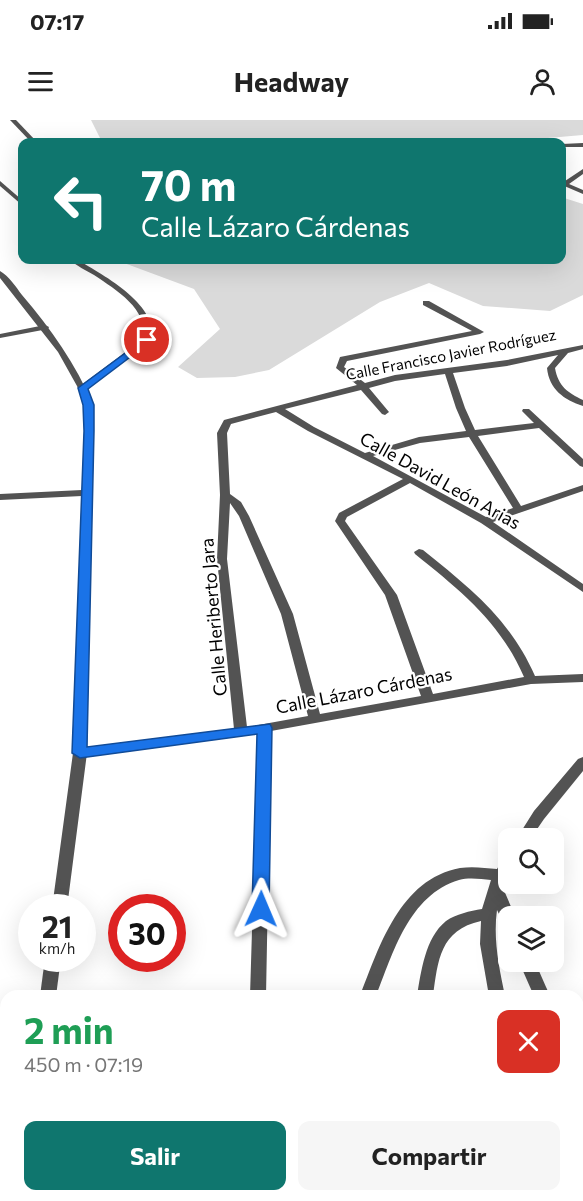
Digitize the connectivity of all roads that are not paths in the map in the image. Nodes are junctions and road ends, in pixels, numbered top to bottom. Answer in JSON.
{"nodes":[{"id":1,"x":14,"y":120,"type":"edge"},
{"id":2,"x":30,"y":138,"type":"edge"},
{"id":3,"x":583,"y":145,"type":"edge"},
{"id":4,"x":566,"y":146,"type":"edge"},
{"id":5,"x":583,"y":171,"type":"edge"},
{"id":6,"x":0,"y":183,"type":"edge"},
{"id":7,"x":566,"y":183,"type":"edge"},
{"id":8,"x":566,"y":185,"type":"edge"},
{"id":9,"x":583,"y":192,"type":"edge"},
{"id":10,"x":18,"y":199,"type":"edge"},
{"id":11,"x":81,"y":264,"type":"edge"},
{"id":12,"x":0,"y":273,"type":"edge"},
{"id":13,"x":5,"y":286,"type":"edge"},
{"id":14,"x":426,"y":303,"type":"dead end"},
{"id":15,"x":45,"y":327,"type":"junction"},
{"id":16,"x":0,"y":336,"type":"edge"},
{"id":17,"x":583,"y":347,"type":"edge"},
{"id":18,"x":567,"y":348,"type":"junction"},
{"id":19,"x":448,"y":371,"type":"junction"},
{"id":20,"x":362,"y":385,"type":"junction"},
{"id":21,"x":83,"y":388,"type":"junction"},
{"id":22,"x":583,"y":403,"type":"edge"},
{"id":23,"x":278,"y":408,"type":"junction"},
{"id":24,"x":526,"y":411,"type":"dead end"},
{"id":25,"x":385,"y":412,"type":"dead end"},
{"id":26,"x":541,"y":425,"type":"junction"},
{"id":27,"x":222,"y":428,"type":"joint"},
{"id":28,"x":472,"y":433,"type":"junction"},
{"id":29,"x":364,"y":456,"type":"junction"},
{"id":30,"x":583,"y":464,"type":"edge"},
{"id":31,"x":410,"y":479,"type":"junction"},
{"id":32,"x":583,"y":488,"type":"edge"},
{"id":33,"x":87,"y":493,"type":"junction"},
{"id":34,"x":225,"y":495,"type":"junction"},
{"id":35,"x":0,"y":497,"type":"edge"},
{"id":36,"x":519,"y":510,"type":"junction"},
{"id":37,"x":485,"y":521,"type":"junction"},
{"id":38,"x":419,"y":552,"type":"dead end"},
{"id":39,"x":583,"y":573,"type":"edge"},
{"id":40,"x":571,"y":578,"type":"junction"},
{"id":41,"x":583,"y":589,"type":"edge"},
{"id":42,"x":583,"y":678,"type":"edge"},
{"id":43,"x":531,"y":680,"type":"junction"},
{"id":44,"x":428,"y":697,"type":"junction"},
{"id":45,"x":315,"y":718,"type":"junction"},
{"id":46,"x":265,"y":728,"type":"junction"},
{"id":47,"x":241,"y":732,"type":"junction"},
{"id":48,"x":80,"y":753,"type":"junction"},
{"id":49,"x":583,"y":762,"type":"edge"},
{"id":50,"x":531,"y":828,"type":"edge"},
{"id":51,"x":498,"y":875,"type":"edge"},
{"id":52,"x":498,"y":884,"type":"edge"},
{"id":53,"x":62,"y":894,"type":"edge"},
{"id":54,"x":489,"y":913,"type":"junction"},
{"id":55,"x":51,"y":972,"type":"edge"},
{"id":56,"x":531,"y":972,"type":"edge"},
{"id":57,"x":49,"y":990,"type":"edge"},
{"id":58,"x":258,"y":990,"type":"edge"},
{"id":59,"x":370,"y":990,"type":"edge"},
{"id":60,"x":426,"y":990,"type":"edge"},
{"id":61,"x":496,"y":990,"type":"edge"},
{"id":62,"x":539,"y":990,"type":"edge"}],
"edges":[{"from":1,"to":2,"type":"street"},
{"from":3,"to":4,"type":"street"},
{"from":5,"to":7,"type":"street"},
{"from":6,"to":10,"type":"street"},
{"from":8,"to":9,"type":"street"},
{"from":11,"to":21,"type":"street"},
{"from":12,"to":13,"type":"street"},
{"from":13,"to":15,"type":"street"},
{"from":14,"to":20,"type":"street"},
{"from":15,"to":16,"type":"street"},
{"from":15,"to":21,"type":"street"},
{"from":17,"to":18,"type":"street","name":"Calle Francisco Javier Rodríguez"},
{"from":18,"to":19,"type":"street","name":"Calle Francisco Javier Rodríguez"},
{"from":18,"to":22,"type":"street"},
{"from":19,"to":20,"type":"street","name":"Calle Francisco Javier Rodríguez"},
{"from":19,"to":28,"type":"street"},
{"from":20,"to":23,"type":"street","name":"Calle Francisco Javier Rodríguez"},
{"from":20,"to":25,"type":"street"},
{"from":21,"to":33,"type":"street"},
{"from":23,"to":27,"type":"street","name":"Calle Francisco Javier Rodríguez"},
{"from":23,"to":29,"type":"street","name":"Calle David León Arias"},
{"from":24,"to":26,"type":"street"},
{"from":26,"to":28,"type":"street"},
{"from":26,"to":30,"type":"street"},
{"from":27,"to":34,"type":"street","name":"Calle Heriberto Jara"},
{"from":28,"to":29,"type":"street"},
{"from":28,"to":36,"type":"street"},
{"from":29,"to":31,"type":"street","name":"Calle David León Arias"},
{"from":31,"to":37,"type":"street","name":"Calle David León Arias"},
{"from":31,"to":44,"type":"street"},
{"from":32,"to":36,"type":"street"},
{"from":33,"to":35,"type":"street"},
{"from":33,"to":48,"type":"street"},
{"from":34,"to":45,"type":"street"},
{"from":34,"to":47,"type":"street","name":"Calle Heriberto Jara"},
{"from":36,"to":37,"type":"street"},
{"from":37,"to":40,"type":"street","name":"Calle David León Arias"},
{"from":38,"to":43,"type":"street"},
{"from":39,"to":40,"type":"street"},
{"from":40,"to":41,"type":"street","name":"Calle David León Arias"},
{"from":42,"to":43,"type":"street","name":"Calle Lázaro Cárdenas"},
{"from":43,"to":44,"type":"street","name":"Calle Lázaro Cárdenas"},
{"from":44,"to":45,"type":"street","name":"Calle Lázaro Cárdenas"},
{"from":45,"to":46,"type":"street","name":"Calle Lázaro Cárdenas"},
{"from":46,"to":47,"type":"street","name":"Calle Lázaro Cárdenas"},
{"from":46,"to":58,"type":"street"},
{"from":47,"to":48,"type":"street","name":"Calle Lázaro Cárdenas"},
{"from":48,"to":53,"type":"street"},
{"from":49,"to":50,"type":"street"},
{"from":51,"to":59,"type":"street"},
{"from":52,"to":54,"type":"street"},
{"from":54,"to":60,"type":"street"},
{"from":54,"to":61,"type":"street"},
{"from":55,"to":57,"type":"street"},
{"from":56,"to":62,"type":"street"}]}
